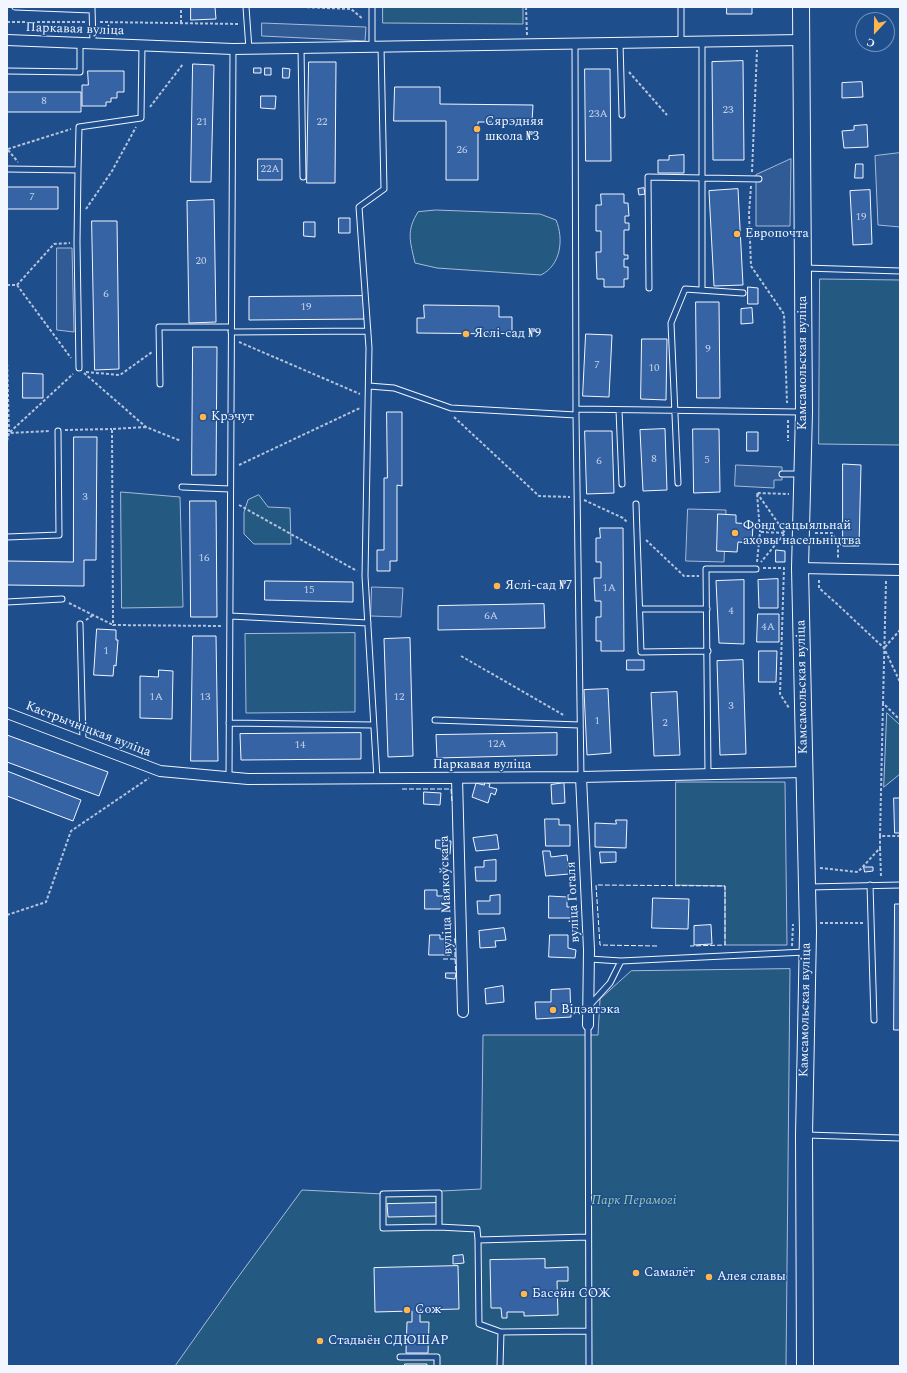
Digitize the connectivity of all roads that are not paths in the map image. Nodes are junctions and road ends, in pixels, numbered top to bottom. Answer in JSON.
{"nodes":[{"id":1,"x":15,"y":7,"type":"edge"},
{"id":2,"x":246,"y":7,"type":"edge"},
{"id":3,"x":372,"y":7,"type":"edge"},
{"id":4,"x":681,"y":7,"type":"edge"},
{"id":5,"x":801,"y":7,"type":"edge"},
{"id":6,"x":92,"y":8,"type":"edge"},
{"id":7,"x":7,"y":40,"type":"edge"},
{"id":8,"x":801,"y":40,"type":"junction"},
{"id":9,"x":80,"y":42,"type":"junction"},
{"id":10,"x":681,"y":42,"type":"junction"},
{"id":11,"x":702,"y":42,"type":"junction"},
{"id":12,"x":93,"y":43,"type":"junction"},
{"id":13,"x":620,"y":43,"type":"junction"},
{"id":14,"x":575,"y":44,"type":"junction"},
{"id":15,"x":142,"y":46,"type":"junction"},
{"id":16,"x":376,"y":47,"type":"junction"},
{"id":17,"x":301,"y":48,"type":"junction"},
{"id":18,"x":233,"y":49,"type":"junction"},
{"id":19,"x":249,"y":49,"type":"junction"},
{"id":20,"x":7,"y":71,"type":"edge"},
{"id":21,"x":622,"y":115,"type":"dead end"},
{"id":22,"x":7,"y":169,"type":"edge"},
{"id":23,"x":78,"y":170,"type":"junction"},
{"id":24,"x":303,"y":177,"type":"dead end"},
{"id":25,"x":703,"y":178,"type":"junction"},
{"id":26,"x":759,"y":179,"type":"dead end"},
{"id":27,"x":802,"y":268,"type":"junction"},
{"id":28,"x":900,"y":271,"type":"edge"},
{"id":29,"x":649,"y":288,"type":"dead end"},
{"id":30,"x":702,"y":290,"type":"junction"},
{"id":31,"x":743,"y":292,"type":"dead end"},
{"id":32,"x":231,"y":329,"type":"junction"},
{"id":33,"x":368,"y":331,"type":"junction"},
{"id":34,"x":78,"y":368,"type":"road end"},
{"id":35,"x":160,"y":384,"type":"dead end"},
{"id":36,"x":368,"y":386,"type":"junction"},
{"id":37,"x":619,"y":410,"type":"junction"},
{"id":38,"x":676,"y":410,"type":"junction"},
{"id":39,"x":576,"y":412,"type":"junction"},
{"id":40,"x":804,"y":412,"type":"junction"},
{"id":41,"x":58,"y":431,"type":"dead end"},
{"id":42,"x":782,"y":474,"type":"dead end"},
{"id":43,"x":803,"y":474,"type":"junction"},
{"id":44,"x":678,"y":483,"type":"dead end"},
{"id":45,"x":622,"y":484,"type":"dead end"},
{"id":46,"x":182,"y":487,"type":"dead end"},
{"id":47,"x":230,"y":489,"type":"junction"},
{"id":48,"x":636,"y":504,"type":"dead end"},
{"id":49,"x":7,"y":537,"type":"edge"},
{"id":50,"x":800,"y":568,"type":"junction"},
{"id":51,"x":756,"y":569,"type":"road end"},
{"id":52,"x":900,"y":570,"type":"edge"},
{"id":53,"x":62,"y":599,"type":"road end"},
{"id":54,"x":7,"y":602,"type":"edge"},
{"id":55,"x":640,"y":609,"type":"junction"},
{"id":56,"x":707,"y":609,"type":"junction"},
{"id":57,"x":230,"y":616,"type":"junction"},
{"id":58,"x":368,"y":623,"type":"junction"},
{"id":59,"x":80,"y":624,"type":"dead end"},
{"id":60,"x":708,"y":652,"type":"junction"},
{"id":61,"x":7,"y":713,"type":"edge"},
{"id":62,"x":435,"y":720,"type":"dead end"},
{"id":63,"x":229,"y":722,"type":"junction"},
{"id":64,"x":580,"y":724,"type":"junction"},
{"id":65,"x":373,"y":725,"type":"junction"},
{"id":66,"x":83,"y":743,"type":"junction"},
{"id":67,"x":160,"y":770,"type":"joint"},
{"id":68,"x":805,"y":772,"type":"junction"},
{"id":69,"x":708,"y":774,"type":"junction"},
{"id":70,"x":229,"y":777,"type":"junction"},
{"id":71,"x":581,"y":777,"type":"junction"},
{"id":72,"x":377,"y":778,"type":"junction"},
{"id":73,"x":457,"y":778,"type":"junction"},
{"id":74,"x":900,"y":885,"type":"edge"},
{"id":75,"x":870,"y":886,"type":"junction"},
{"id":76,"x":806,"y":887,"type":"junction"},
{"id":77,"x":799,"y":952,"type":"junction"},
{"id":78,"x":589,"y":959,"type":"junction"},
{"id":79,"x":621,"y":961,"type":"junction"},
{"id":80,"x":588,"y":1007,"type":"junction"},
{"id":81,"x":463,"y":1012,"type":"dead end"},
{"id":82,"x":874,"y":1020,"type":"dead end"},
{"id":83,"x":588,"y":1025,"type":"joint"},
{"id":84,"x":804,"y":1135,"type":"junction"},
{"id":85,"x":900,"y":1138,"type":"edge"},
{"id":86,"x":439,"y":1227,"type":"junction"},
{"id":87,"x":588,"y":1237,"type":"junction"},
{"id":88,"x":478,"y":1240,"type":"junction"},
{"id":89,"x":589,"y":1331,"type":"junction"},
{"id":90,"x":501,"y":1332,"type":"junction"},
{"id":91,"x":400,"y":1357,"type":"dead end"},
{"id":92,"x":437,"y":1366,"type":"edge"},
{"id":93,"x":500,"y":1366,"type":"edge"},
{"id":94,"x":589,"y":1366,"type":"edge"},
{"id":95,"x":805,"y":1366,"type":"edge"}],
"edges":[{"from":1,"to":6,"type":"lane"},
{"from":2,"to":19,"type":"lane"},
{"from":3,"to":16,"type":"lane"},
{"from":4,"to":10,"type":"lane"},
{"from":5,"to":8,"type":"main road","name":"Камсамольская вуліца"},
{"from":6,"to":12,"type":"lane"},
{"from":7,"to":9,"type":"street","name":"Паркавая вуліца"},
{"from":8,"to":11,"type":"street","name":"Паркавая вуліца"},
{"from":8,"to":27,"type":"main road","name":"Камсамольская вуліца"},
{"from":9,"to":12,"type":"street","name":"Паркавая вуліца"},
{"from":9,"to":20,"type":"lane"},
{"from":10,"to":11,"type":"street","name":"Паркавая вуліца"},
{"from":10,"to":13,"type":"street","name":"Паркавая вуліца"},
{"from":11,"to":25,"type":"lane"},
{"from":12,"to":15,"type":"street","name":"Паркавая вуліца"},
{"from":13,"to":14,"type":"street","name":"Паркавая вуліца"},
{"from":13,"to":21,"type":"lane"},
{"from":14,"to":16,"type":"street","name":"Паркавая вуліца"},
{"from":14,"to":39,"type":"lane"},
{"from":15,"to":18,"type":"street","name":"Паркавая вуліца"},
{"from":15,"to":23,"type":"lane"},
{"from":16,"to":17,"type":"street","name":"Паркавая вуліца"},
{"from":16,"to":33,"type":"lane"},
{"from":17,"to":19,"type":"street","name":"Паркавая вуліца"},
{"from":17,"to":24,"type":"lane"},
{"from":18,"to":19,"type":"street","name":"Паркавая вуліца"},
{"from":18,"to":32,"type":"lane"},
{"from":22,"to":23,"type":"lane"},
{"from":23,"to":34,"type":"lane"},
{"from":25,"to":26,"type":"lane"},
{"from":25,"to":29,"type":"lane"},
{"from":25,"to":30,"type":"lane"},
{"from":27,"to":28,"type":"lane"},
{"from":27,"to":40,"type":"main road","name":"Камсамольская вуліца"},
{"from":30,"to":31,"type":"lane"},
{"from":30,"to":38,"type":"lane"},
{"from":32,"to":33,"type":"lane"},
{"from":32,"to":35,"type":"lane"},
{"from":32,"to":47,"type":"lane"},
{"from":33,"to":36,"type":"lane"},
{"from":36,"to":39,"type":"lane"},
{"from":36,"to":58,"type":"lane"},
{"from":37,"to":38,"type":"lane"},
{"from":37,"to":39,"type":"lane"},
{"from":37,"to":45,"type":"lane"},
{"from":38,"to":40,"type":"lane"},
{"from":38,"to":44,"type":"lane"},
{"from":39,"to":64,"type":"lane"},
{"from":40,"to":43,"type":"main road","name":"Камсамольская вуліца"},
{"from":41,"to":49,"type":"lane"},
{"from":42,"to":43,"type":"lane"},
{"from":43,"to":50,"type":"main road","name":"Камсамольская вуліца"},
{"from":46,"to":47,"type":"lane"},
{"from":47,"to":57,"type":"lane"},
{"from":48,"to":55,"type":"lane"},
{"from":50,"to":52,"type":"street"},
{"from":50,"to":68,"type":"main road","name":"Камсамольская вуліца"},
{"from":51,"to":56,"type":"lane"},
{"from":53,"to":54,"type":"lane"},
{"from":55,"to":56,"type":"lane"},
{"from":55,"to":60,"type":"lane"},
{"from":56,"to":60,"type":"lane"},
{"from":57,"to":58,"type":"lane"},
{"from":57,"to":63,"type":"lane"},
{"from":58,"to":65,"type":"lane"},
{"from":59,"to":66,"type":"lane"},
{"from":60,"to":69,"type":"lane"},
{"from":61,"to":66,"type":"street","name":"Кастрычніцкая вуліца"},
{"from":62,"to":64,"type":"lane"},
{"from":63,"to":65,"type":"lane"},
{"from":63,"to":70,"type":"lane"},
{"from":64,"to":71,"type":"lane"},
{"from":65,"to":72,"type":"lane"},
{"from":66,"to":67,"type":"street","name":"Кастрычніцкая вуліца"},
{"from":67,"to":70,"type":"street","name":"Паркавая вуліца"},
{"from":68,"to":69,"type":"street","name":"Паркавая вуліца"},
{"from":68,"to":76,"type":"main road","name":"Камсамольская вуліца"},
{"from":69,"to":71,"type":"street","name":"Паркавая вуліца"},
{"from":70,"to":72,"type":"street","name":"Паркавая вуліца"},
{"from":71,"to":73,"type":"street","name":"Паркавая вуліца"},
{"from":71,"to":78,"type":"street","name":"вуліца Гогаля"},
{"from":72,"to":73,"type":"street","name":"Паркавая вуліца"},
{"from":73,"to":81,"type":"street","name":"вуліца Маякоўскага"},
{"from":74,"to":75,"type":"lane"},
{"from":75,"to":76,"type":"lane"},
{"from":75,"to":82,"type":"lane"},
{"from":76,"to":77,"type":"main road","name":"Камсамольская вуліца"},
{"from":77,"to":79,"type":"lane"},
{"from":77,"to":84,"type":"main road","name":"Камсамольская вуліца"},
{"from":78,"to":79,"type":"lane"},
{"from":78,"to":80,"type":"street","name":"вуліца Гогаля"},
{"from":79,"to":80,"type":"lane"},
{"from":80,"to":83,"type":"street","name":"вуліца Гогаля"},
{"from":83,"to":87,"type":"lane"},
{"from":84,"to":85,"type":"lane"},
{"from":84,"to":95,"type":"main road","name":"Камсамольская вуліца"},
{"from":86,"to":86,"type":"lane"},
{"from":86,"to":88,"type":"lane"},
{"from":87,"to":88,"type":"lane"},
{"from":87,"to":89,"type":"lane"},
{"from":88,"to":90,"type":"lane"},
{"from":89,"to":90,"type":"lane"},
{"from":89,"to":94,"type":"lane"},
{"from":90,"to":93,"type":"lane"},
{"from":91,"to":92,"type":"lane"}]}
